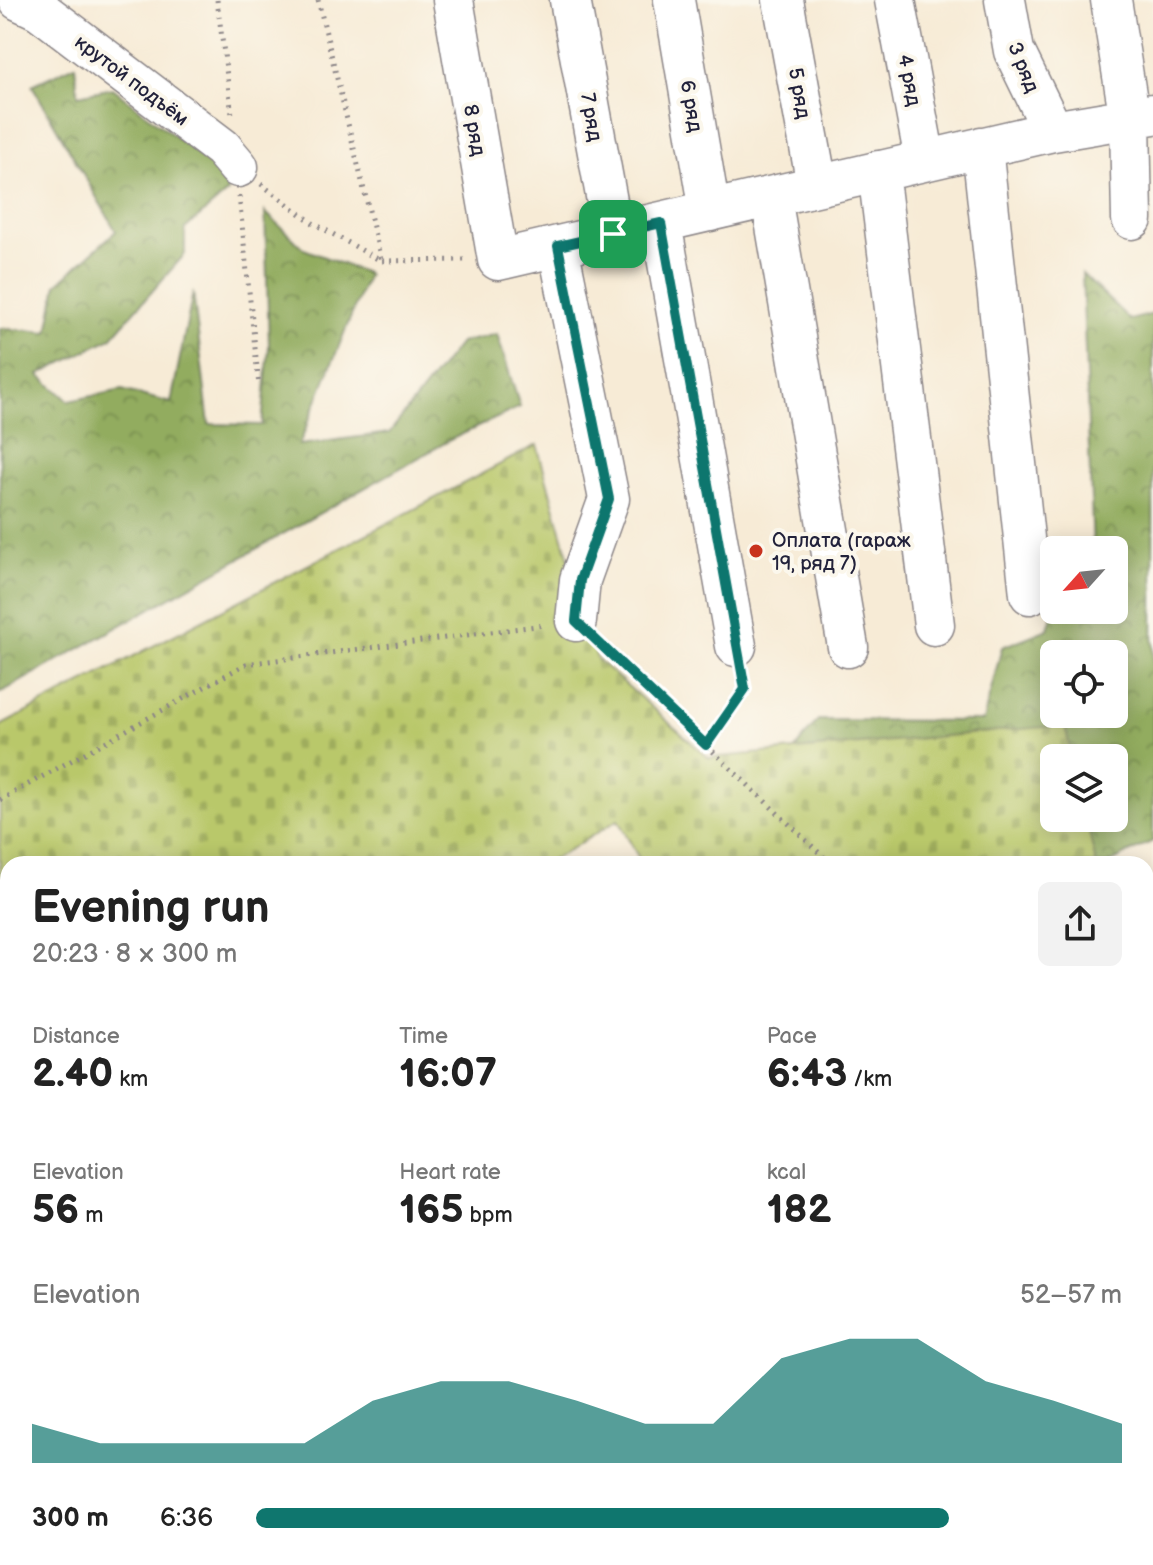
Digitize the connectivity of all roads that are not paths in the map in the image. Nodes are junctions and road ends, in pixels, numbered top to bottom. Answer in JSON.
{"nodes":[{"id":1,"x":19,"y":0,"type":"edge"},
{"id":2,"x":453,"y":0,"type":"edge"},
{"id":3,"x":570,"y":0,"type":"edge"},
{"id":4,"x":674,"y":0,"type":"edge"},
{"id":5,"x":783,"y":0,"type":"edge"},
{"id":6,"x":895,"y":0,"type":"edge"},
{"id":7,"x":1005,"y":0,"type":"edge"},
{"id":8,"x":1111,"y":0,"type":"edge"},
{"id":9,"x":1142,"y":117,"type":"edge"},
{"id":10,"x":1053,"y":131,"type":"junction"},
{"id":11,"x":982,"y":147,"type":"junction"},
{"id":12,"x":925,"y":160,"type":"junction"},
{"id":13,"x":238,"y":167,"type":"road end"},
{"id":14,"x":878,"y":171,"type":"junction"},
{"id":15,"x":817,"y":185,"type":"junction"},
{"id":16,"x":771,"y":197,"type":"junction"},
{"id":17,"x":710,"y":211,"type":"junction"},
{"id":18,"x":1132,"y":219,"type":"dead end"},
{"id":19,"x":661,"y":223,"type":"junction"},
{"id":20,"x":613,"y":234,"type":"junction"},
{"id":21,"x":558,"y":246,"type":"junction"},
{"id":22,"x":1030,"y":594,"type":"dead end"},
{"id":23,"x":576,"y":621,"type":"road end"},
{"id":24,"x":934,"y":625,"type":"dead end"},
{"id":25,"x":736,"y":646,"type":"road end"},
{"id":26,"x":848,"y":647,"type":"dead end"}],
"edges":[{"from":1,"to":13,"type":"street","name":"крутой подъём"},
{"from":2,"to":21,"type":"street","name":"8 ряд"},
{"from":3,"to":20,"type":"street","name":"7 ряд"},
{"from":4,"to":17,"type":"street","name":"6 ряд"},
{"from":5,"to":15,"type":"street","name":"5 ряд"},
{"from":6,"to":12,"type":"street","name":"4 ряд"},
{"from":7,"to":10,"type":"street","name":"3 ряд"},
{"from":8,"to":9,"type":"street"},
{"from":9,"to":10,"type":"street"},
{"from":9,"to":18,"type":"street"},
{"from":10,"to":11,"type":"street"},
{"from":11,"to":12,"type":"street"},
{"from":11,"to":22,"type":"street"},
{"from":12,"to":14,"type":"street"},
{"from":14,"to":15,"type":"street"},
{"from":14,"to":24,"type":"street"},
{"from":15,"to":16,"type":"street"},
{"from":16,"to":17,"type":"street"},
{"from":16,"to":26,"type":"street"},
{"from":17,"to":19,"type":"street"},
{"from":19,"to":20,"type":"street"},
{"from":19,"to":25,"type":"street"},
{"from":20,"to":21,"type":"street"},
{"from":21,"to":23,"type":"street"}]}
